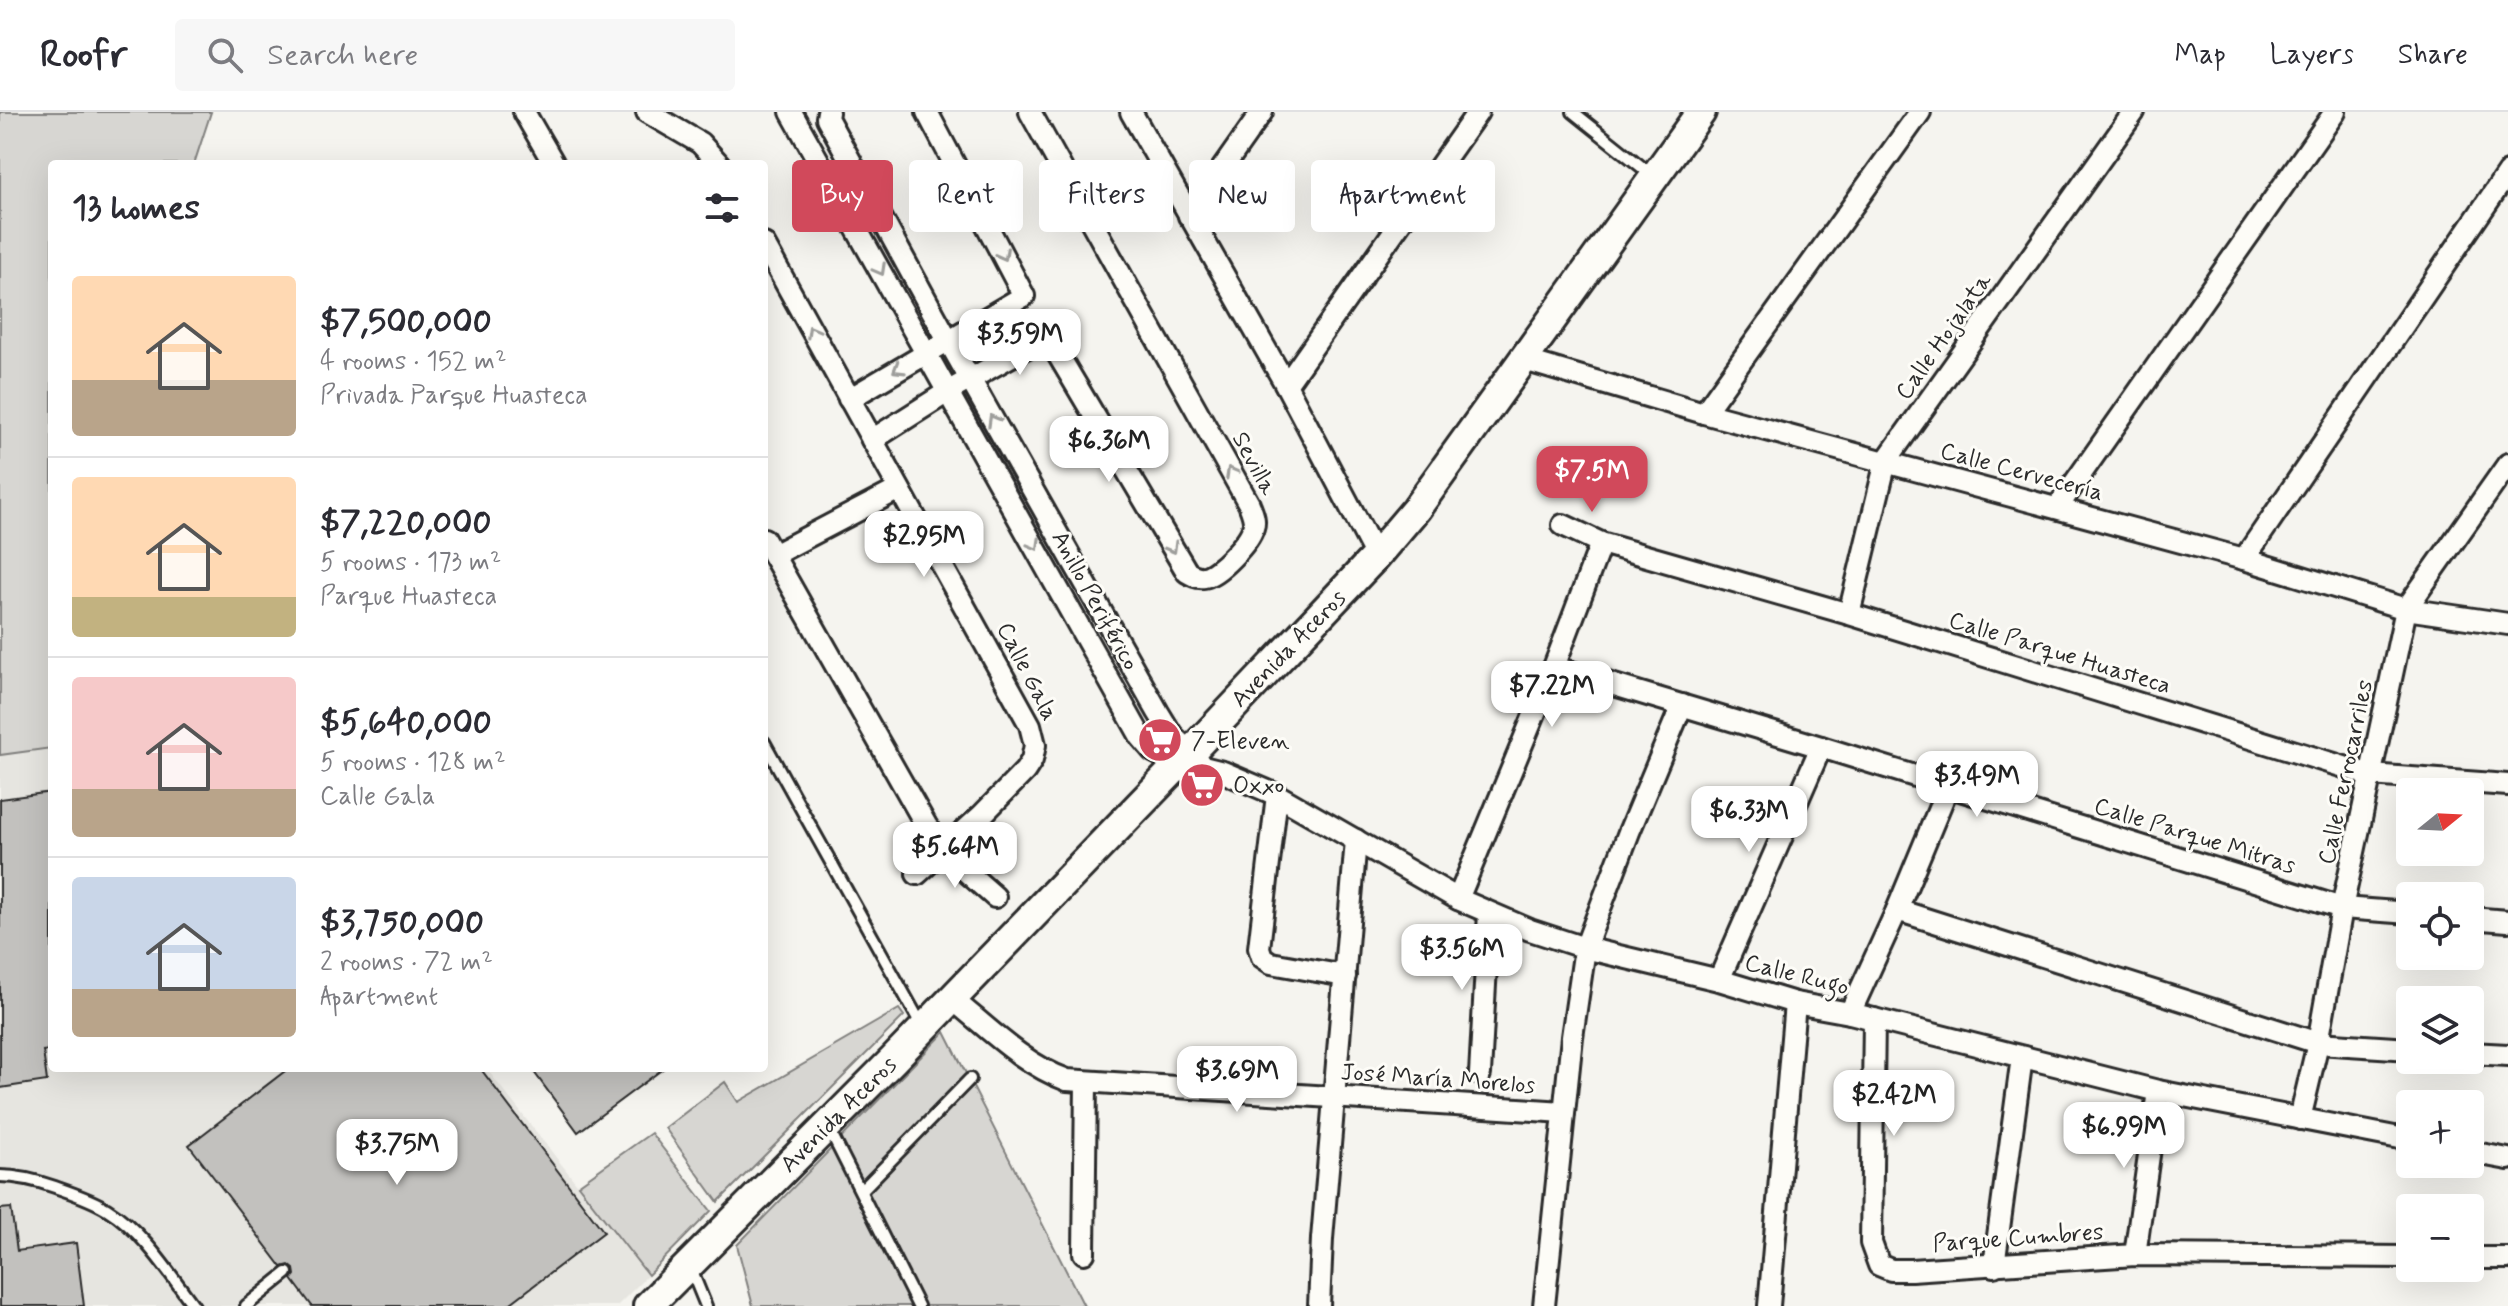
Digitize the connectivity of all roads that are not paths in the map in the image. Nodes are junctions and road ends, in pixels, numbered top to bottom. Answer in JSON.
{"nodes":[{"id":1,"x":524,"y":112,"type":"edge"},
{"id":2,"x":647,"y":112,"type":"edge"},
{"id":3,"x":927,"y":112,"type":"edge"},
{"id":4,"x":1030,"y":112,"type":"edge"},
{"id":5,"x":1131,"y":112,"type":"edge"},
{"id":6,"x":1262,"y":112,"type":"edge"},
{"id":7,"x":1478,"y":112,"type":"edge"},
{"id":8,"x":1573,"y":112,"type":"edge"},
{"id":9,"x":1701,"y":112,"type":"edge"},
{"id":10,"x":1920,"y":112,"type":"edge"},
{"id":11,"x":2134,"y":112,"type":"edge"},
{"id":12,"x":2335,"y":112,"type":"edge"},
{"id":13,"x":827,"y":115,"type":"edge"},
{"id":14,"x":796,"y":120,"type":"edge"},
{"id":15,"x":552,"y":160,"type":"edge"},
{"id":16,"x":715,"y":160,"type":"edge"},
{"id":17,"x":1228,"y":160,"type":"edge"},
{"id":18,"x":2508,"y":172,"type":"edge"},
{"id":19,"x":1655,"y":177,"type":"junction"},
{"id":20,"x":1189,"y":216,"type":"edge"},
{"id":21,"x":1198,"y":232,"type":"edge"},
{"id":22,"x":768,"y":251,"type":"edge"},
{"id":23,"x":948,"y":340,"type":"junction"},
{"id":24,"x":927,"y":352,"type":"junction"},
{"id":25,"x":1524,"y":360,"type":"junction"},
{"id":26,"x":970,"y":380,"type":"junction"},
{"id":27,"x":1286,"y":385,"type":"junction"},
{"id":28,"x":949,"y":391,"type":"junction"},
{"id":29,"x":849,"y":399,"type":"junction"},
{"id":30,"x":1704,"y":413,"type":"junction"},
{"id":31,"x":872,"y":440,"type":"junction"},
{"id":32,"x":1886,"y":461,"type":"junction"},
{"id":33,"x":2508,"y":464,"type":"edge"},
{"id":34,"x":899,"y":489,"type":"junction"},
{"id":35,"x":2057,"y":508,"type":"junction"},
{"id":36,"x":1563,"y":525,"type":"dead end"},
{"id":37,"x":1601,"y":543,"type":"junction"},
{"id":38,"x":768,"y":547,"type":"edge"},
{"id":39,"x":1376,"y":556,"type":"junction"},
{"id":40,"x":2244,"y":559,"type":"junction"},
{"id":41,"x":2406,"y":609,"type":"junction"},
{"id":42,"x":1849,"y":614,"type":"junction"},
{"id":43,"x":2508,"y":624,"type":"edge"},
{"id":44,"x":1118,"y":638,"type":"junction"},
{"id":45,"x":1095,"y":652,"type":"junction"},
{"id":46,"x":1554,"y":667,"type":"junction"},
{"id":47,"x":1682,"y":705,"type":"junction"},
{"id":48,"x":1821,"y":747,"type":"junction"},
{"id":49,"x":768,"y":749,"type":"edge"},
{"id":50,"x":1192,"y":760,"type":"junction"},
{"id":51,"x":2370,"y":775,"type":"junction"},
{"id":52,"x":2508,"y":785,"type":"edge"},
{"id":53,"x":1948,"y":787,"type":"junction"},
{"id":54,"x":1277,"y":795,"type":"junction"},
{"id":55,"x":1356,"y":840,"type":"junction"},
{"id":56,"x":943,"y":851,"type":"junction"},
{"id":57,"x":917,"y":874,"type":"dead end"},
{"id":58,"x":995,"y":897,"type":"dead end"},
{"id":59,"x":1458,"y":899,"type":"junction"},
{"id":60,"x":2342,"y":908,"type":"junction"},
{"id":61,"x":1897,"y":910,"type":"junction"},
{"id":62,"x":2396,"y":912,"type":"edge"},
{"id":63,"x":1489,"y":913,"type":"junction"},
{"id":64,"x":2484,"y":919,"type":"edge"},
{"id":65,"x":2508,"y":921,"type":"edge"},
{"id":66,"x":1585,"y":948,"type":"junction"},
{"id":67,"x":1345,"y":976,"type":"junction"},
{"id":68,"x":1719,"y":980,"type":"junction"},
{"id":69,"x":952,"y":999,"type":"junction"},
{"id":70,"x":1795,"y":1003,"type":"junction"},
{"id":71,"x":1850,"y":1013,"type":"junction"},
{"id":72,"x":1874,"y":1019,"type":"junction"},
{"id":73,"x":923,"y":1027,"type":"junction"},
{"id":74,"x":2318,"y":1043,"type":"junction"},
{"id":75,"x":2396,"y":1048,"type":"edge"},
{"id":76,"x":2484,"y":1054,"type":"edge"},
{"id":77,"x":2508,"y":1055,"type":"edge"},
{"id":78,"x":2022,"y":1057,"type":"junction"},
{"id":79,"x":1480,"y":1074,"type":"dead end"},
{"id":80,"x":970,"y":1079,"type":"dead end"},
{"id":81,"x":1086,"y":1082,"type":"junction"},
{"id":82,"x":2158,"y":1091,"type":"junction"},
{"id":83,"x":1335,"y":1098,"type":"junction"},
{"id":84,"x":1564,"y":1112,"type":"junction"},
{"id":85,"x":2300,"y":1119,"type":"junction"},
{"id":86,"x":827,"y":1126,"type":"junction"},
{"id":87,"x":2396,"y":1137,"type":"edge"},
{"id":88,"x":2484,"y":1155,"type":"edge"},
{"id":89,"x":2508,"y":1159,"type":"edge"},
{"id":90,"x":0,"y":1176,"type":"edge"},
{"id":91,"x":861,"y":1191,"type":"junction"},
{"id":92,"x":1084,"y":1253,"type":"dead end"},
{"id":93,"x":2135,"y":1255,"type":"junction"},
{"id":94,"x":2396,"y":1257,"type":"edge"},
{"id":95,"x":2484,"y":1258,"type":"edge"},
{"id":96,"x":2508,"y":1258,"type":"edge"},
{"id":97,"x":689,"y":1264,"type":"junction"},
{"id":98,"x":1994,"y":1266,"type":"junction"},
{"id":99,"x":287,"y":1273,"type":"dead end"},
{"id":100,"x":194,"y":1306,"type":"edge"},
{"id":101,"x":246,"y":1306,"type":"edge"},
{"id":102,"x":648,"y":1306,"type":"edge"},
{"id":103,"x":706,"y":1306,"type":"edge"},
{"id":104,"x":918,"y":1306,"type":"edge"},
{"id":105,"x":1319,"y":1306,"type":"edge"},
{"id":106,"x":1544,"y":1306,"type":"edge"},
{"id":107,"x":1769,"y":1306,"type":"edge"}],
"edges":[{"from":1,"to":15,"type":"street"},
{"from":2,"to":16,"type":"street"},
{"from":3,"to":23,"type":"street","one_way":true},
{"from":26,"to":4,"type":"street","name":"Sevilla","one_way":true},
{"from":5,"to":20,"type":"street"},
{"from":6,"to":17,"type":"street"},
{"from":7,"to":27,"type":"street"},
{"from":8,"to":19,"type":"lane"},
{"from":9,"to":19,"type":"street","name":"Avenida Aceros"},
{"from":10,"to":30,"type":"street"},
{"from":11,"to":32,"type":"street","name":"Calle Hojalata"},
{"from":12,"to":35,"type":"street"},
{"from":13,"to":14,"type":"street"},
{"from":13,"to":23,"type":"street","name":"Anillo Periférico"},
{"from":14,"to":24,"type":"street","name":"Anillo Periférico","one_way":true},
{"from":18,"to":40,"type":"street"},
{"from":19,"to":25,"type":"street","name":"Avenida Aceros"},
{"from":21,"to":27,"type":"street"},
{"from":29,"to":22,"type":"street","name":"Calle Gala","one_way":true},
{"from":23,"to":24,"type":"street"},
{"from":23,"to":26,"type":"street","name":"Anillo Periférico"},
{"from":24,"to":28,"type":"street","name":"Anillo Periférico"},
{"from":24,"to":29,"type":"street","one_way":true},
{"from":25,"to":30,"type":"street","name":"Calle Cervecería"},
{"from":25,"to":39,"type":"street","name":"Avenida Aceros"},
{"from":26,"to":28,"type":"street"},
{"from":44,"to":26,"type":"street","name":"Anillo Periférico","one_way":true},
{"from":27,"to":39,"type":"street"},
{"from":28,"to":31,"type":"street"},
{"from":28,"to":45,"type":"street","name":"Anillo Periférico","one_way":true},
{"from":29,"to":31,"type":"street","name":"Calle Gala"},
{"from":30,"to":32,"type":"street","name":"Calle Cervecería"},
{"from":31,"to":34,"type":"street","name":"Calle Gala"},
{"from":32,"to":35,"type":"street","name":"Calle Cervecería"},
{"from":32,"to":42,"type":"street","name":"Calle Hojalata"},
{"from":33,"to":41,"type":"street","name":"Calle Ferrocarriles"},
{"from":34,"to":38,"type":"street"},
{"from":34,"to":56,"type":"street","name":"Calle Gala"},
{"from":35,"to":40,"type":"street","name":"Calle Cervecería"},
{"from":36,"to":37,"type":"street","name":"Calle Parque Huasteca"},
{"from":37,"to":42,"type":"street","name":"Calle Parque Huasteca"},
{"from":37,"to":46,"type":"street"},
{"from":38,"to":56,"type":"street"},
{"from":39,"to":50,"type":"street","name":"Avenida Aceros"},
{"from":40,"to":41,"type":"street","name":"Calle Cervecería"},
{"from":41,"to":43,"type":"street","name":"Calle Cervecería"},
{"from":41,"to":51,"type":"street","name":"Calle Ferrocarriles"},
{"from":42,"to":51,"type":"street","name":"Calle Parque Huasteca"},
{"from":44,"to":45,"type":"street"},
{"from":44,"to":50,"type":"street","name":"Anillo Periférico"},
{"from":45,"to":50,"type":"street","name":"Anillo Periférico"},
{"from":46,"to":47,"type":"street","name":"Calle Parque Mitras"},
{"from":46,"to":59,"type":"street"},
{"from":47,"to":48,"type":"street","name":"Calle Parque Mitras"},
{"from":47,"to":66,"type":"street"},
{"from":48,"to":53,"type":"street","name":"Calle Parque Mitras"},
{"from":48,"to":68,"type":"street"},
{"from":49,"to":73,"type":"lane"},
{"from":50,"to":54,"type":"street","name":"Calle Rugo"},
{"from":50,"to":69,"type":"street","name":"Avenida Aceros"},
{"from":51,"to":52,"type":"street","name":"Calle Parque Huasteca"},
{"from":51,"to":60,"type":"street","name":"Calle Ferrocarriles"},
{"from":53,"to":60,"type":"street","name":"Calle Parque Mitras"},
{"from":53,"to":61,"type":"street"},
{"from":54,"to":55,"type":"street","name":"Calle Rugo"},
{"from":54,"to":67,"type":"street"},
{"from":55,"to":59,"type":"street","name":"Calle Rugo"},
{"from":55,"to":67,"type":"street"},
{"from":56,"to":57,"type":"street","name":"Calle Gala"},
{"from":56,"to":58,"type":"street"},
{"from":59,"to":63,"type":"street","name":"Calle Rugo"},
{"from":60,"to":62,"type":"street","name":"Calle Parque Mitras"},
{"from":60,"to":74,"type":"street","name":"Calle Ferrocarriles"},
{"from":61,"to":71,"type":"street"},
{"from":61,"to":74,"type":"street"},
{"from":63,"to":66,"type":"street","name":"Calle Rugo"},
{"from":63,"to":79,"type":"street"},
{"from":64,"to":65,"type":"street"},
{"from":66,"to":68,"type":"street","name":"Calle Rugo"},
{"from":66,"to":84,"type":"street"},
{"from":67,"to":83,"type":"street"},
{"from":68,"to":70,"type":"street","name":"Calle Rugo"},
{"from":69,"to":73,"type":"street","name":"Avenida Aceros"},
{"from":69,"to":81,"type":"street","name":"José María Morelos"},
{"from":70,"to":71,"type":"street","name":"Calle Rugo"},
{"from":70,"to":107,"type":"street"},
{"from":71,"to":72,"type":"street","name":"Calle Rugo"},
{"from":72,"to":78,"type":"street","name":"Calle Rugo"},
{"from":72,"to":98,"type":"street","name":"Parque Cumbres"},
{"from":73,"to":86,"type":"street","name":"Avenida Aceros"},
{"from":74,"to":75,"type":"street"},
{"from":74,"to":85,"type":"street","name":"Calle Ferrocarriles"},
{"from":76,"to":77,"type":"street"},
{"from":78,"to":82,"type":"street","name":"Calle Rugo"},
{"from":78,"to":98,"type":"street"},
{"from":80,"to":91,"type":"lane"},
{"from":81,"to":83,"type":"street","name":"José María Morelos"},
{"from":81,"to":92,"type":"street"},
{"from":82,"to":85,"type":"street","name":"Calle Rugo"},
{"from":82,"to":93,"type":"street"},
{"from":83,"to":84,"type":"street","name":"José María Morelos"},
{"from":83,"to":105,"type":"street"},
{"from":84,"to":106,"type":"street"},
{"from":85,"to":87,"type":"street","name":"Calle Rugo"},
{"from":86,"to":91,"type":"lane"},
{"from":86,"to":97,"type":"street","name":"Avenida Aceros"},
{"from":88,"to":89,"type":"street"},
{"from":90,"to":100,"type":"lane"},
{"from":91,"to":104,"type":"lane"},
{"from":93,"to":94,"type":"street","name":"Parque Cumbres"},
{"from":93,"to":98,"type":"street","name":"Parque Cumbres"},
{"from":95,"to":96,"type":"street"},
{"from":97,"to":102,"type":"street","name":"Avenida Aceros"},
{"from":97,"to":103,"type":"lane"},
{"from":99,"to":101,"type":"lane"}]}
